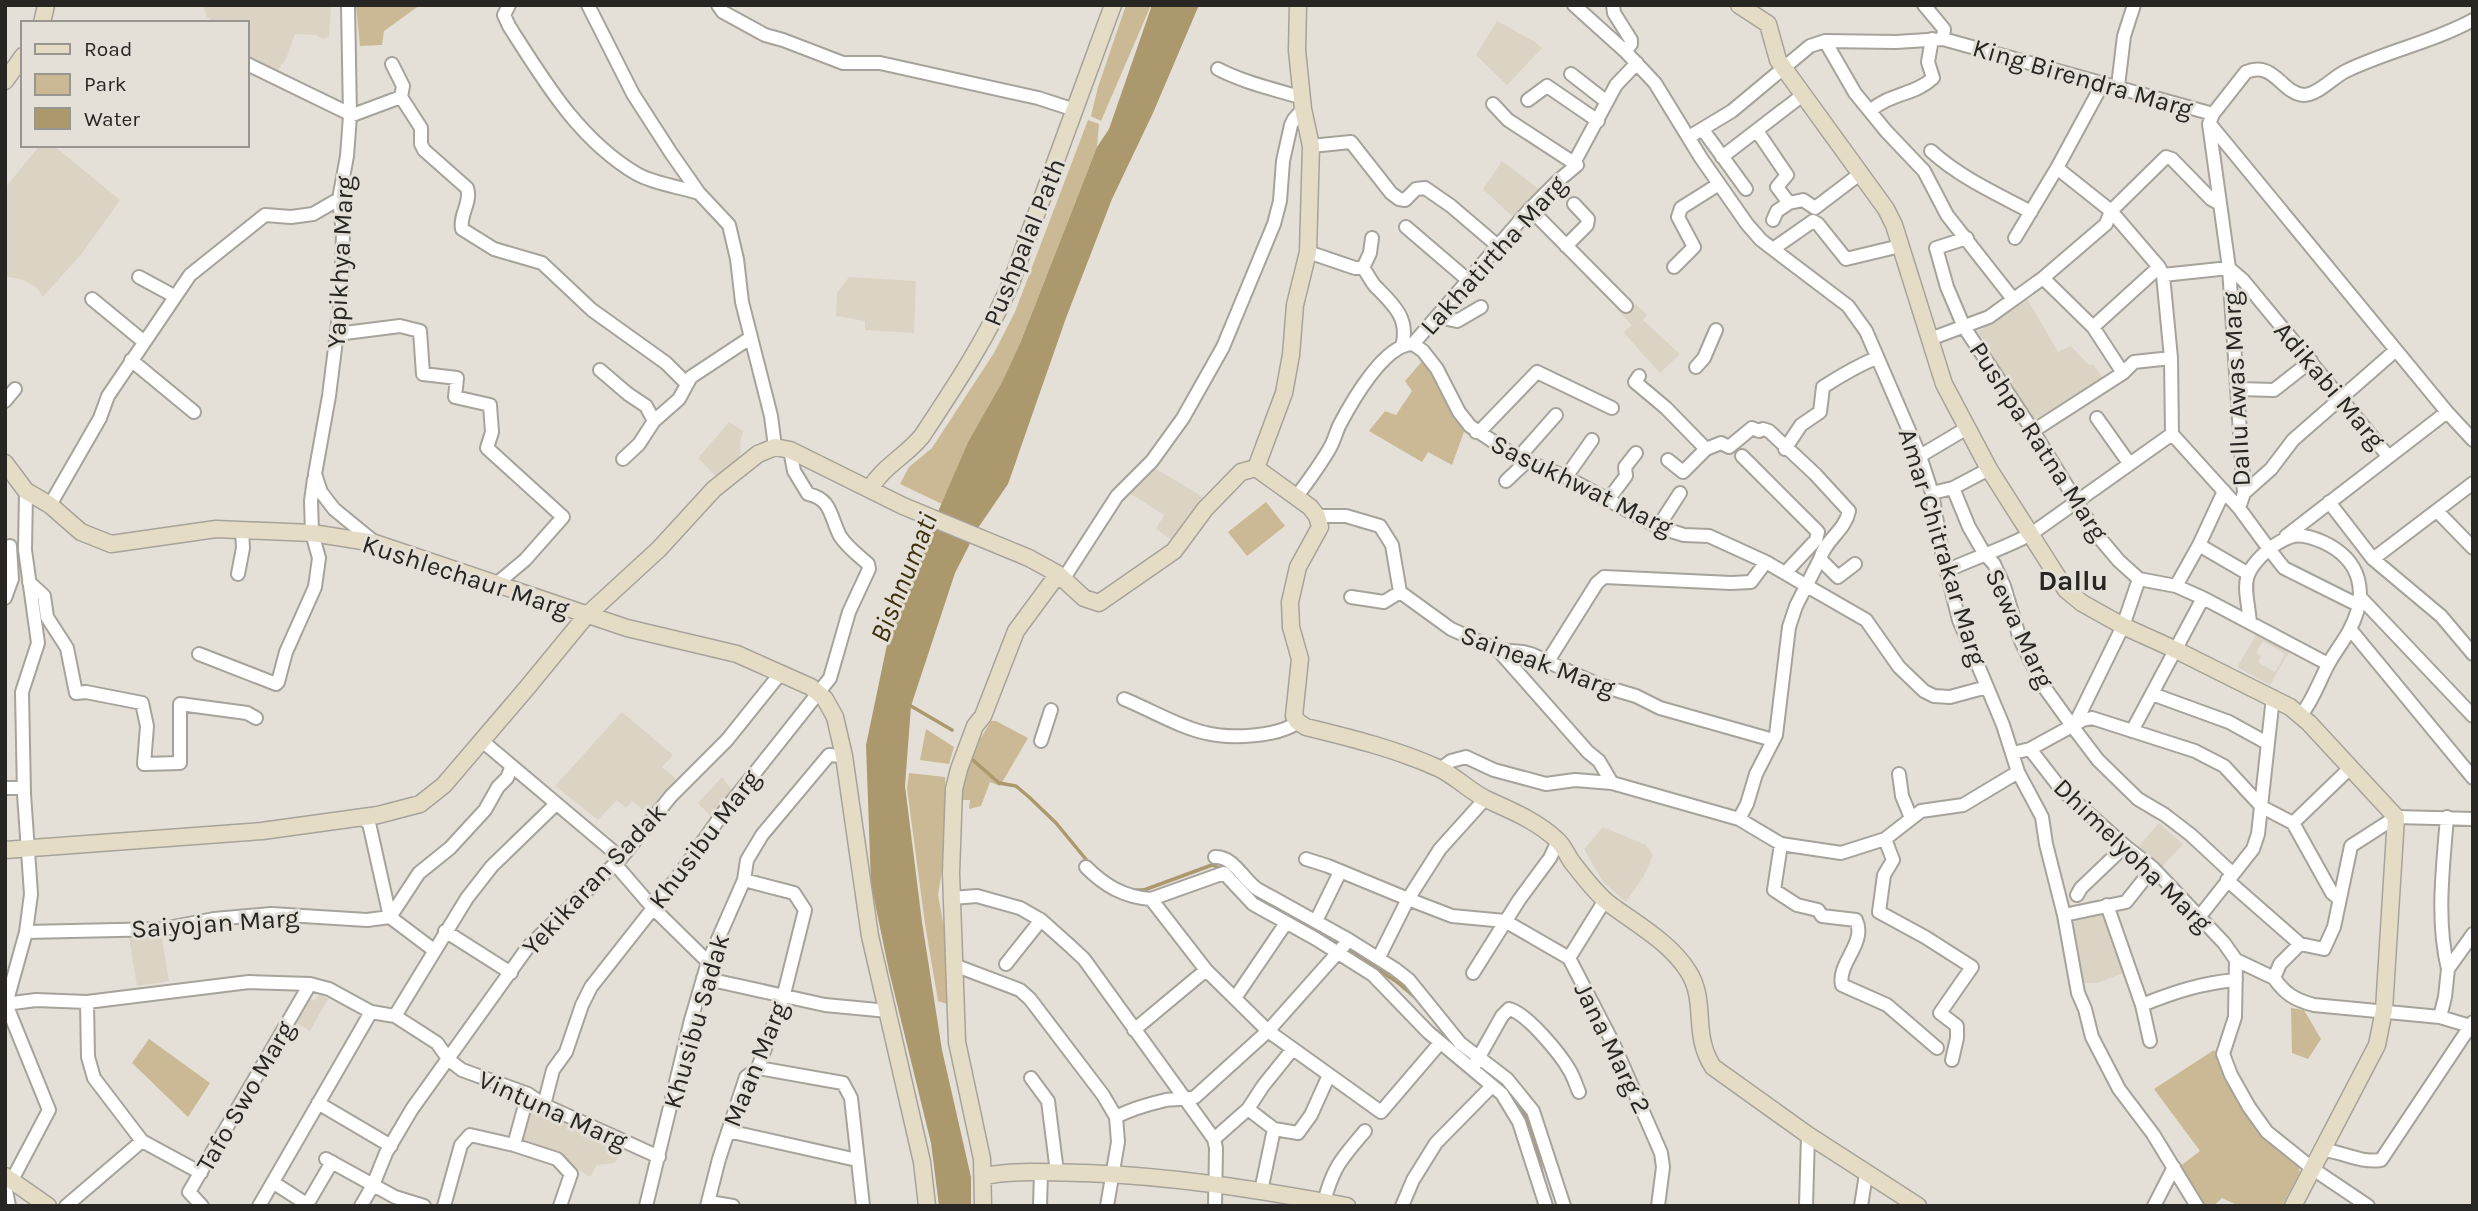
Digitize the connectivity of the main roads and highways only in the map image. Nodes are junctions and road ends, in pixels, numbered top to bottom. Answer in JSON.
{"nodes":[{"id":1,"x":1113,"y":5,"type":"edge"},
{"id":2,"x":1298,"y":5,"type":"edge"},
{"id":3,"x":1739,"y":5,"type":"edge"},
{"id":4,"x":21,"y":60,"type":"edge"},
{"id":5,"x":5,"y":81,"type":"edge"},
{"id":6,"x":5,"y":463,"type":"edge"},
{"id":7,"x":1256,"y":468,"type":"junction"},
{"id":8,"x":870,"y":489,"type":"junction"},
{"id":9,"x":1061,"y":576,"type":"junction"},
{"id":10,"x":586,"y":615,"type":"junction"},
{"id":11,"x":5,"y":850,"type":"edge"},
{"id":12,"x":984,"y":1176,"type":"junction"},
{"id":13,"x":8,"y":1178,"type":"edge"},
{"id":14,"x":1900,"y":1200,"type":"edge"},
{"id":15,"x":48,"y":1206,"type":"edge"},
{"id":16,"x":927,"y":1206,"type":"edge"},
{"id":17,"x":984,"y":1206,"type":"edge"},
{"id":18,"x":1347,"y":1206,"type":"edge"},
{"id":19,"x":1918,"y":1206,"type":"edge"},
{"id":20,"x":2292,"y":1206,"type":"edge"}],
"edges":[{"from":1,"to":8,"type":"main road","name":"Pushpalal Path"},
{"from":2,"to":7,"type":"main road"},
{"from":3,"to":20,"type":"main road"},
{"from":4,"to":5,"type":"main road"},
{"from":6,"to":10,"type":"main road","name":"Kushlechaur Marg"},
{"from":7,"to":9,"type":"main road"},
{"from":7,"to":14,"type":"main road"},
{"from":8,"to":9,"type":"main road"},
{"from":8,"to":10,"type":"main road"},
{"from":9,"to":12,"type":"main road"},
{"from":10,"to":11,"type":"main road"},
{"from":10,"to":16,"type":"main road","name":"Kushlechaur Marg"},
{"from":12,"to":17,"type":"main road"},
{"from":12,"to":18,"type":"main road"},
{"from":13,"to":15,"type":"main road"},
{"from":14,"to":19,"type":"main road"}]}
